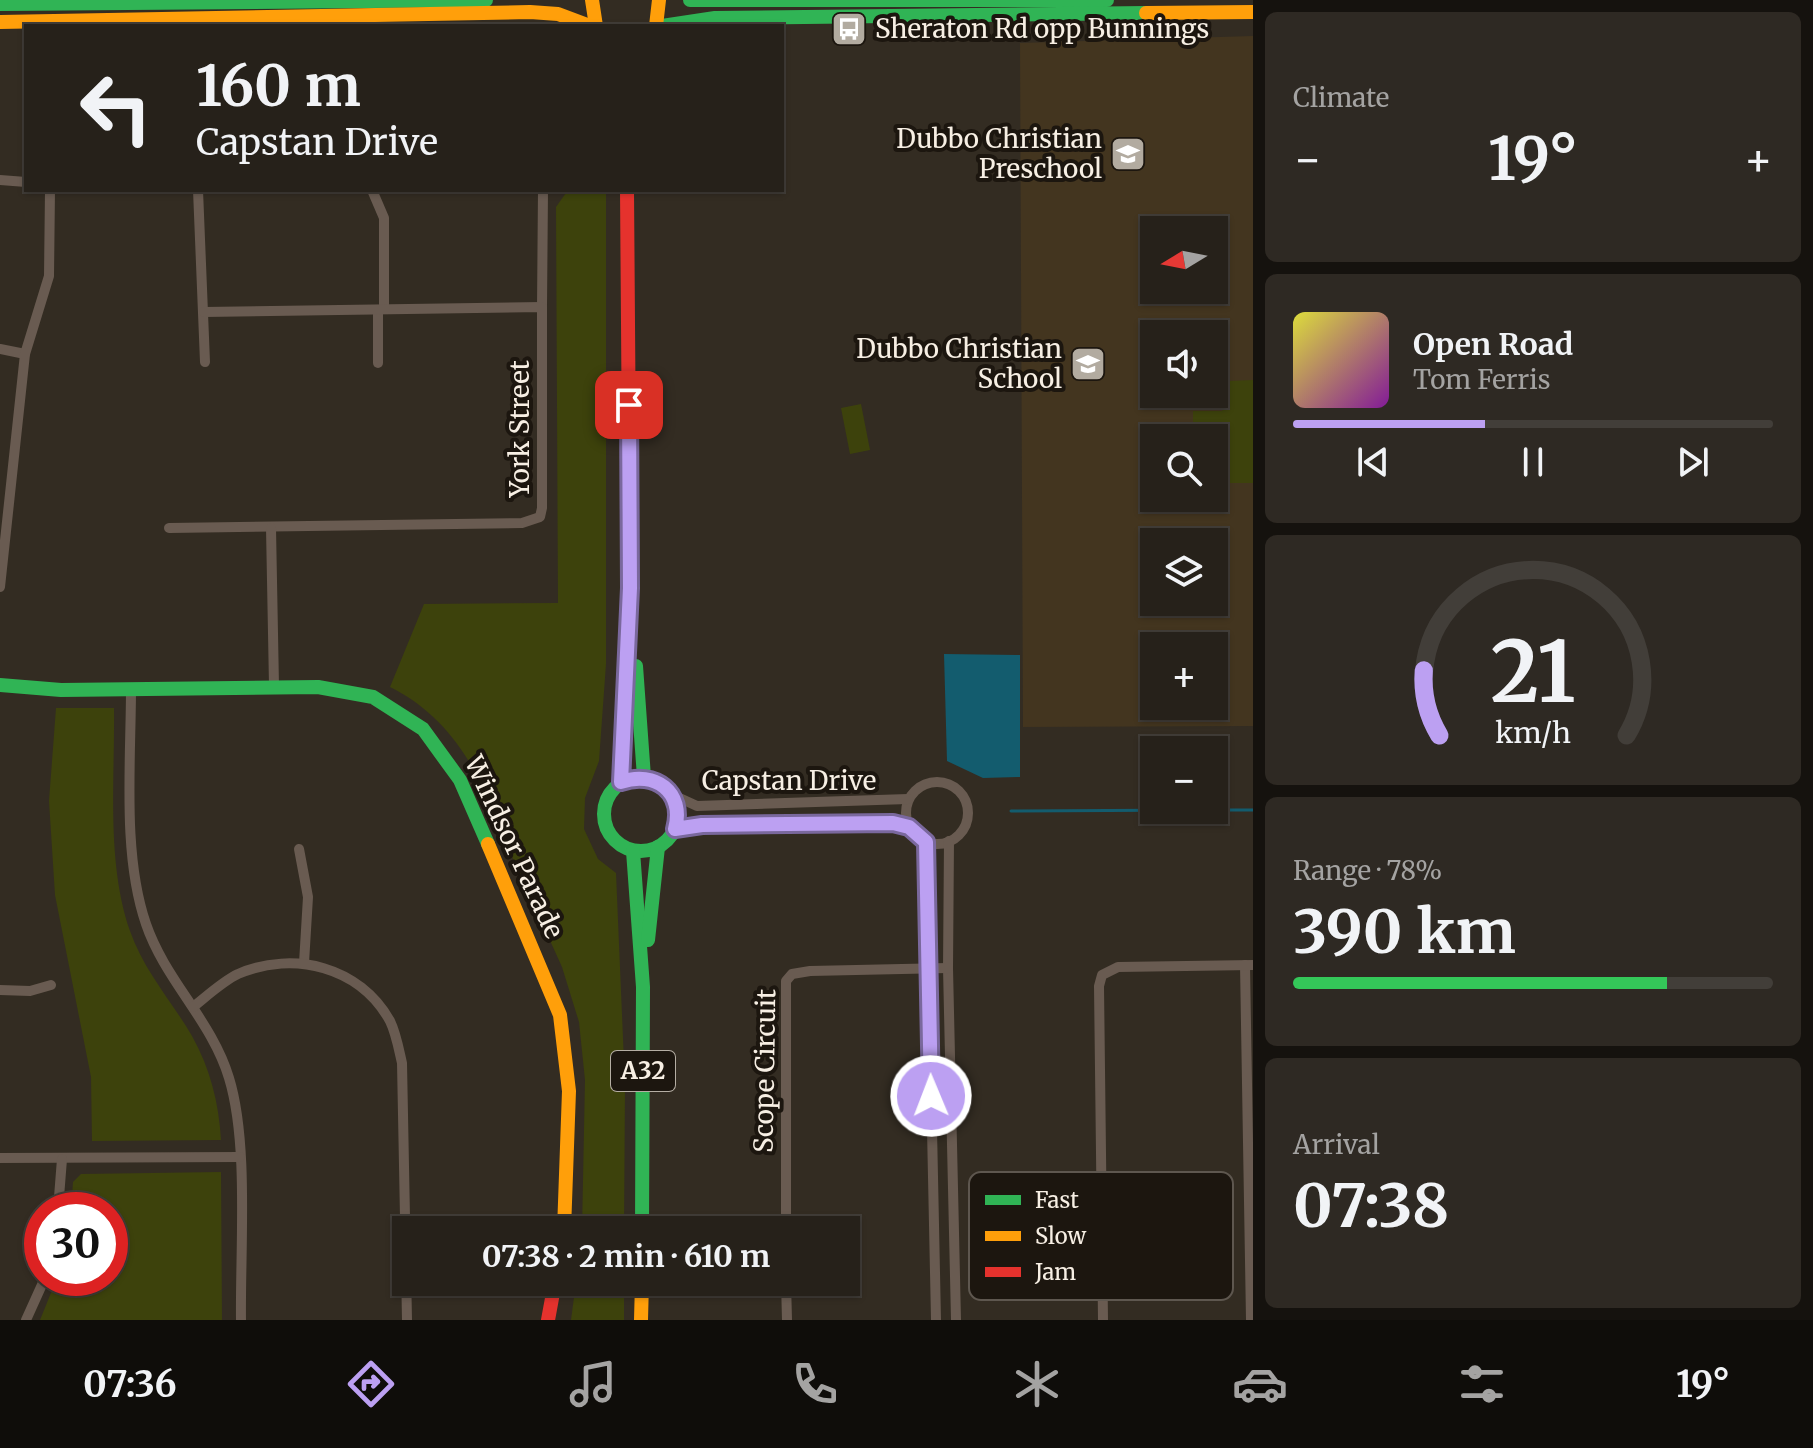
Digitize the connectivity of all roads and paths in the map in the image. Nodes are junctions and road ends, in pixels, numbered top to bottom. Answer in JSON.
{"nodes":[{"id":1,"x":486,"y":0,"type":"edge"},
{"id":2,"x":592,"y":0,"type":"edge"},
{"id":3,"x":659,"y":0,"type":"edge"},
{"id":4,"x":690,"y":0,"type":"edge"},
{"id":5,"x":1107,"y":0,"type":"edge"},
{"id":6,"x":278,"y":1,"type":"edge"},
{"id":7,"x":199,"y":2,"type":"junction"},
{"id":8,"x":0,"y":4,"type":"edge"},
{"id":9,"x":831,"y":10,"type":"junction"},
{"id":10,"x":1253,"y":12,"type":"edge"},
{"id":11,"x":278,"y":17,"type":"junction"},
{"id":12,"x":0,"y":22,"type":"edge"},
{"id":13,"x":199,"y":22,"type":"edge"},
{"id":14,"x":587,"y":24,"type":"edge"},
{"id":15,"x":593,"y":24,"type":"edge"},
{"id":16,"x":659,"y":24,"type":"edge"},
{"id":17,"x":671,"y":24,"type":"edge"},
{"id":18,"x":0,"y":180,"type":"edge"},
{"id":19,"x":24,"y":182,"type":"edge"},
{"id":20,"x":50,"y":192,"type":"edge"},
{"id":21,"x":200,"y":192,"type":"edge"},
{"id":22,"x":373,"y":192,"type":"edge"},
{"id":23,"x":543,"y":192,"type":"edge"},
{"id":24,"x":627,"y":192,"type":"edge"},
{"id":25,"x":542,"y":307,"type":"junction"},
{"id":26,"x":381,"y":310,"type":"junction"},
{"id":27,"x":204,"y":312,"type":"junction"},
{"id":28,"x":0,"y":349,"type":"edge"},
{"id":29,"x":25,"y":354,"type":"junction"},
{"id":30,"x":205,"y":362,"type":"dead end"},
{"id":31,"x":378,"y":363,"type":"dead end"},
{"id":32,"x":4,"y":516,"type":"edge"},
{"id":33,"x":169,"y":528,"type":"dead end"},
{"id":34,"x":271,"y":528,"type":"junction"},
{"id":35,"x":0,"y":587,"type":"edge"},
{"id":36,"x":630,"y":588,"type":"junction"},
{"id":37,"x":0,"y":685,"type":"edge"},
{"id":38,"x":274,"y":686,"type":"junction"},
{"id":39,"x":131,"y":688,"type":"junction"},
{"id":40,"x":644,"y":777,"type":"junction"},
{"id":41,"x":621,"y":782,"type":"junction"},
{"id":42,"x":673,"y":795,"type":"junction"},
{"id":43,"x":908,"y":799,"type":"junction"},
{"id":44,"x":909,"y":827,"type":"junction"},
{"id":45,"x":675,"y":829,"type":"junction"},
{"id":46,"x":949,"y":841,"type":"junction"},
{"id":47,"x":926,"y":842,"type":"junction"},
{"id":48,"x":658,"y":847,"type":"junction"},
{"id":49,"x":299,"y":849,"type":"dead end"},
{"id":50,"x":633,"y":851,"type":"junction"},
{"id":51,"x":304,"y":963,"type":"junction"},
{"id":52,"x":1249,"y":965,"type":"edge"},
{"id":53,"x":948,"y":968,"type":"junction"},
{"id":54,"x":927,"y":969,"type":"junction"},
{"id":55,"x":51,"y":985,"type":"dead end"},
{"id":56,"x":643,"y":987,"type":"junction"},
{"id":57,"x":0,"y":990,"type":"edge"},
{"id":58,"x":193,"y":1007,"type":"junction"},
{"id":59,"x":240,"y":1157,"type":"junction"},
{"id":60,"x":0,"y":1158,"type":"edge"},
{"id":61,"x":62,"y":1159,"type":"junction"},
{"id":62,"x":1101,"y":1172,"type":"edge"},
{"id":63,"x":59,"y":1192,"type":"edge"},
{"id":64,"x":565,"y":1216,"type":"edge"},
{"id":65,"x":642,"y":1216,"type":"edge"},
{"id":66,"x":786,"y":1216,"type":"edge"},
{"id":67,"x":37,"y":1296,"type":"edge"},
{"id":68,"x":552,"y":1296,"type":"edge"},
{"id":69,"x":642,"y":1296,"type":"edge"},
{"id":70,"x":786,"y":1296,"type":"edge"},
{"id":71,"x":1103,"y":1300,"type":"edge"},
{"id":72,"x":26,"y":1320,"type":"edge"},
{"id":73,"x":241,"y":1320,"type":"edge"},
{"id":74,"x":407,"y":1320,"type":"edge"},
{"id":75,"x":548,"y":1320,"type":"edge"},
{"id":76,"x":641,"y":1320,"type":"edge"},
{"id":77,"x":787,"y":1320,"type":"edge"},
{"id":78,"x":936,"y":1320,"type":"edge"},
{"id":79,"x":956,"y":1320,"type":"edge"},
{"id":80,"x":1103,"y":1320,"type":"edge"},
{"id":81,"x":1251,"y":1320,"type":"edge"}],
"edges":[{"from":1,"to":6,"type":"main road"},
{"from":2,"to":15,"type":"main road"},
{"from":3,"to":16,"type":"main road"},
{"from":4,"to":9,"type":"main road"},
{"from":5,"to":9,"type":"main road"},
{"from":6,"to":7,"type":"main road"},
{"from":6,"to":11,"type":"street"},
{"from":7,"to":8,"type":"main road"},
{"from":7,"to":13,"type":"street"},
{"from":9,"to":10,"type":"main road"},
{"from":9,"to":17,"type":"main road"},
{"from":11,"to":13,"type":"main road"},
{"from":11,"to":14,"type":"main road"},
{"from":12,"to":13,"type":"main road"},
{"from":18,"to":19,"type":"street"},
{"from":20,"to":29,"type":"street"},
{"from":21,"to":27,"type":"street"},
{"from":22,"to":26,"type":"street"},
{"from":23,"to":25,"type":"street"},
{"from":24,"to":36,"type":"main road"},
{"from":25,"to":26,"type":"street"},
{"from":25,"to":34,"type":"street","name":"York Street"},
{"from":26,"to":27,"type":"street"},
{"from":26,"to":31,"type":"street"},
{"from":27,"to":30,"type":"street"},
{"from":28,"to":29,"type":"street"},
{"from":29,"to":32,"type":"street"},
{"from":32,"to":35,"type":"street"},
{"from":33,"to":34,"type":"street","name":"York Street"},
{"from":34,"to":38,"type":"street"},
{"from":36,"to":40,"type":"main road"},
{"from":36,"to":41,"type":"main road"},
{"from":37,"to":39,"type":"main road","name":"Windsor Parade"},
{"from":38,"to":39,"type":"main road","name":"Windsor Parade"},
{"from":38,"to":64,"type":"main road","name":"Windsor Parade"},
{"from":39,"to":58,"type":"street"},
{"from":40,"to":41,"type":"main road"},
{"from":40,"to":42,"type":"main road"},
{"from":41,"to":50,"type":"main road"},
{"from":42,"to":43,"type":"street","name":"Capstan Drive"},
{"from":42,"to":45,"type":"main road"},
{"from":43,"to":44,"type":"street"},
{"from":43,"to":46,"type":"street"},
{"from":44,"to":45,"type":"street","name":"Capstan Drive"},
{"from":44,"to":47,"type":"street"},
{"from":45,"to":48,"type":"main road"},
{"from":46,"to":47,"type":"street"},
{"from":46,"to":53,"type":"street"},
{"from":47,"to":54,"type":"street"},
{"from":48,"to":50,"type":"main road"},
{"from":48,"to":56,"type":"main road","number":"A32"},
{"from":49,"to":51,"type":"street"},
{"from":50,"to":56,"type":"main road","number":"A32"},
{"from":51,"to":58,"type":"street"},
{"from":51,"to":74,"type":"street"},
{"from":52,"to":62,"type":"street"},
{"from":52,"to":81,"type":"street"},
{"from":53,"to":54,"type":"street","name":"Scope Circuit"},
{"from":53,"to":79,"type":"street"},
{"from":54,"to":66,"type":"street","name":"Scope Circuit"},
{"from":54,"to":78,"type":"street"},
{"from":55,"to":57,"type":"street"},
{"from":56,"to":65,"type":"main road","number":"A32"},
{"from":58,"to":59,"type":"street"},
{"from":59,"to":61,"type":"street"},
{"from":59,"to":73,"type":"street"},
{"from":60,"to":61,"type":"street"},
{"from":61,"to":63,"type":"street"},
{"from":67,"to":72,"type":"street"},
{"from":68,"to":75,"type":"main road"},
{"from":69,"to":76,"type":"main road"},
{"from":70,"to":77,"type":"street"},
{"from":71,"to":80,"type":"street"}]}
